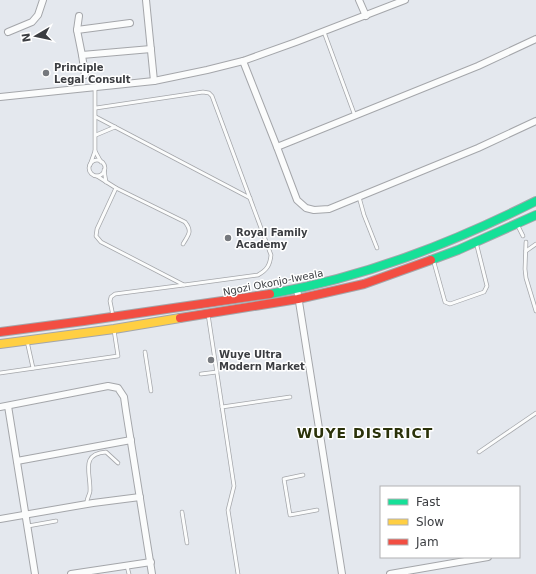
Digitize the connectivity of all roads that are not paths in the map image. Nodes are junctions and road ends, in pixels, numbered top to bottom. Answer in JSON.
{"nodes":[{"id":1,"x":43,"y":0,"type":"edge"},
{"id":2,"x":146,"y":0,"type":"edge"},
{"id":3,"x":359,"y":0,"type":"edge"},
{"id":4,"x":405,"y":0,"type":"edge"},
{"id":5,"x":79,"y":16,"type":"dead end"},
{"id":6,"x":366,"y":16,"type":"junction"},
{"id":7,"x":130,"y":23,"type":"dead end"},
{"id":8,"x":78,"y":30,"type":"junction"},
{"id":9,"x":8,"y":32,"type":"dead end"},
{"id":10,"x":324,"y":32,"type":"junction"},
{"id":11,"x":536,"y":39,"type":"edge"},
{"id":12,"x":151,"y":49,"type":"junction"},
{"id":13,"x":82,"y":55,"type":"junction"},
{"id":14,"x":242,"y":61,"type":"junction"},
{"id":15,"x":85,"y":75,"type":"dead end"},
{"id":16,"x":154,"y":81,"type":"junction"},
{"id":17,"x":95,"y":87,"type":"junction"},
{"id":18,"x":0,"y":97,"type":"edge"},
{"id":19,"x":96,"y":108,"type":"junction"},
{"id":20,"x":356,"y":116,"type":"junction"},
{"id":21,"x":96,"y":117,"type":"junction"},
{"id":22,"x":536,"y":121,"type":"edge"},
{"id":23,"x":115,"y":127,"type":"junction"},
{"id":24,"x":96,"y":135,"type":"junction"},
{"id":25,"x":277,"y":147,"type":"junction"},
{"id":26,"x":96,"y":151,"type":"junction"},
{"id":27,"x":101,"y":162,"type":"junction"},
{"id":28,"x":90,"y":165,"type":"junction"},
{"id":29,"x":104,"y":169,"type":"junction"},
{"id":30,"x":97,"y":176,"type":"junction"},
{"id":31,"x":106,"y":182,"type":"junction"},
{"id":32,"x":116,"y":188,"type":"junction"},
{"id":33,"x":359,"y":197,"type":"junction"},
{"id":34,"x":250,"y":198,"type":"junction"},
{"id":35,"x":536,"y":201,"type":"edge"},
{"id":36,"x":536,"y":215,"type":"edge"},
{"id":37,"x":517,"y":224,"type":"junction"},
{"id":38,"x":523,"y":236,"type":"dead end"},
{"id":39,"x":476,"y":242,"type":"junction"},
{"id":40,"x":526,"y":242,"type":"dead end"},
{"id":41,"x":183,"y":244,"type":"dead end"},
{"id":42,"x":536,"y":244,"type":"edge"},
{"id":43,"x":377,"y":248,"type":"dead end"},
{"id":44,"x":526,"y":252,"type":"junction"},
{"id":45,"x":433,"y":259,"type":"junction"},
{"id":46,"x":184,"y":285,"type":"junction"},
{"id":47,"x":297,"y":289,"type":"junction"},
{"id":48,"x":298,"y":299,"type":"junction"},
{"id":49,"x":536,"y":311,"type":"edge"},
{"id":50,"x":208,"y":314,"type":"junction"},
{"id":51,"x":113,"y":317,"type":"junction"},
{"id":52,"x":114,"y":329,"type":"junction"},
{"id":53,"x":0,"y":332,"type":"edge"},
{"id":54,"x":27,"y":340,"type":"junction"},
{"id":55,"x":0,"y":344,"type":"edge"},
{"id":56,"x":145,"y":352,"type":"dead end"},
{"id":57,"x":33,"y":368,"type":"junction"},
{"id":58,"x":217,"y":372,"type":"junction"},
{"id":59,"x":0,"y":373,"type":"edge"},
{"id":60,"x":201,"y":374,"type":"dead end"},
{"id":61,"x":151,"y":391,"type":"dead end"},
{"id":62,"x":290,"y":397,"type":"dead end"},
{"id":63,"x":8,"y":406,"type":"junction"},
{"id":64,"x":0,"y":407,"type":"edge"},
{"id":65,"x":222,"y":407,"type":"junction"},
{"id":66,"x":536,"y":414,"type":"edge"},
{"id":67,"x":131,"y":440,"type":"junction"},
{"id":68,"x":479,"y":452,"type":"dead end"},
{"id":69,"x":18,"y":461,"type":"junction"},
{"id":70,"x":118,"y":463,"type":"dead end"},
{"id":71,"x":303,"y":475,"type":"dead end"},
{"id":72,"x":140,"y":497,"type":"junction"},
{"id":73,"x":87,"y":505,"type":"junction"},
{"id":74,"x":317,"y":510,"type":"dead end"},
{"id":75,"x":182,"y":512,"type":"dead end"},
{"id":76,"x":27,"y":516,"type":"junction"},
{"id":77,"x":0,"y":519,"type":"edge"},
{"id":78,"x":56,"y":521,"type":"dead end"},
{"id":79,"x":28,"y":526,"type":"junction"},
{"id":80,"x":187,"y":543,"type":"dead end"},
{"id":81,"x":482,"y":558,"type":"edge"},
{"id":82,"x":151,"y":562,"type":"junction"},
{"id":83,"x":127,"y":566,"type":"junction"},
{"id":84,"x":35,"y":574,"type":"edge"},
{"id":85,"x":71,"y":574,"type":"edge"},
{"id":86,"x":128,"y":574,"type":"edge"},
{"id":87,"x":152,"y":574,"type":"edge"},
{"id":88,"x":238,"y":574,"type":"edge"},
{"id":89,"x":342,"y":574,"type":"edge"},
{"id":90,"x":390,"y":574,"type":"edge"}],
"edges":[{"from":1,"to":9,"type":"street"},
{"from":2,"to":12,"type":"street"},
{"from":3,"to":6,"type":"street"},
{"from":4,"to":6,"type":"street"},
{"from":5,"to":8,"type":"street"},
{"from":6,"to":10,"type":"street"},
{"from":7,"to":8,"type":"street"},
{"from":8,"to":13,"type":"street"},
{"from":10,"to":14,"type":"street"},
{"from":10,"to":20,"type":"lane"},
{"from":11,"to":20,"type":"street"},
{"from":12,"to":13,"type":"street"},
{"from":12,"to":16,"type":"street"},
{"from":13,"to":15,"type":"street"},
{"from":14,"to":16,"type":"street"},
{"from":14,"to":25,"type":"street"},
{"from":16,"to":17,"type":"street"},
{"from":17,"to":18,"type":"street"},
{"from":17,"to":19,"type":"lane"},
{"from":19,"to":21,"type":"lane"},
{"from":19,"to":34,"type":"lane"},
{"from":20,"to":25,"type":"street"},
{"from":21,"to":23,"type":"lane"},
{"from":21,"to":24,"type":"lane"},
{"from":22,"to":33,"type":"street"},
{"from":23,"to":24,"type":"lane"},
{"from":23,"to":34,"type":"lane"},
{"from":24,"to":26,"type":"lane"},
{"from":25,"to":33,"type":"street"},
{"from":26,"to":27,"type":"lane"},
{"from":26,"to":28,"type":"lane"},
{"from":27,"to":28,"type":"lane"},
{"from":27,"to":29,"type":"lane"},
{"from":28,"to":30,"type":"lane"},
{"from":29,"to":30,"type":"lane"},
{"from":29,"to":31,"type":"lane"},
{"from":30,"to":31,"type":"lane"},
{"from":31,"to":32,"type":"lane"},
{"from":32,"to":41,"type":"lane"},
{"from":32,"to":46,"type":"lane"},
{"from":33,"to":43,"type":"lane"},
{"from":34,"to":46,"type":"lane"},
{"from":35,"to":47,"type":"street","name":"Ngozi Okonjo-Iweala"},
{"from":36,"to":37,"type":"street","name":"Ngozi Okonjo-Iweala"},
{"from":37,"to":38,"type":"lane"},
{"from":37,"to":39,"type":"street","name":"Ngozi Okonjo-Iweala"},
{"from":39,"to":45,"type":"street","name":"Ngozi Okonjo-Iweala"},
{"from":39,"to":45,"type":"lane"},
{"from":40,"to":44,"type":"lane"},
{"from":42,"to":44,"type":"lane"},
{"from":44,"to":49,"type":"lane"},
{"from":45,"to":48,"type":"street","name":"Ngozi Okonjo-Iweala"},
{"from":46,"to":51,"type":"lane"},
{"from":47,"to":48,"type":"street"},
{"from":47,"to":51,"type":"street","name":"Ngozi Okonjo-Iweala"},
{"from":48,"to":50,"type":"street","name":"Ngozi Okonjo-Iweala"},
{"from":48,"to":89,"type":"street"},
{"from":50,"to":52,"type":"street","name":"Ngozi Okonjo-Iweala"},
{"from":50,"to":58,"type":"lane"},
{"from":51,"to":53,"type":"street","name":"Ngozi Okonjo-Iweala"},
{"from":52,"to":54,"type":"street","name":"Ngozi Okonjo-Iweala"},
{"from":52,"to":57,"type":"lane"},
{"from":54,"to":55,"type":"street","name":"Ngozi Okonjo-Iweala"},
{"from":54,"to":57,"type":"lane"},
{"from":56,"to":61,"type":"lane"},
{"from":57,"to":59,"type":"lane"},
{"from":58,"to":60,"type":"lane"},
{"from":58,"to":65,"type":"lane"},
{"from":62,"to":65,"type":"lane"},
{"from":63,"to":64,"type":"street"},
{"from":63,"to":67,"type":"street"},
{"from":63,"to":69,"type":"street"},
{"from":65,"to":88,"type":"lane"},
{"from":66,"to":68,"type":"lane"},
{"from":67,"to":69,"type":"street"},
{"from":67,"to":72,"type":"street"},
{"from":69,"to":76,"type":"street"},
{"from":70,"to":73,"type":"lane"},
{"from":71,"to":74,"type":"lane"},
{"from":72,"to":73,"type":"street"},
{"from":72,"to":82,"type":"street"},
{"from":73,"to":76,"type":"street"},
{"from":75,"to":80,"type":"lane"},
{"from":76,"to":77,"type":"street"},
{"from":76,"to":79,"type":"street"},
{"from":78,"to":79,"type":"lane"},
{"from":79,"to":84,"type":"street"},
{"from":81,"to":90,"type":"street"},
{"from":82,"to":83,"type":"street"},
{"from":82,"to":87,"type":"street"},
{"from":83,"to":85,"type":"street"},
{"from":83,"to":86,"type":"lane"}]}
